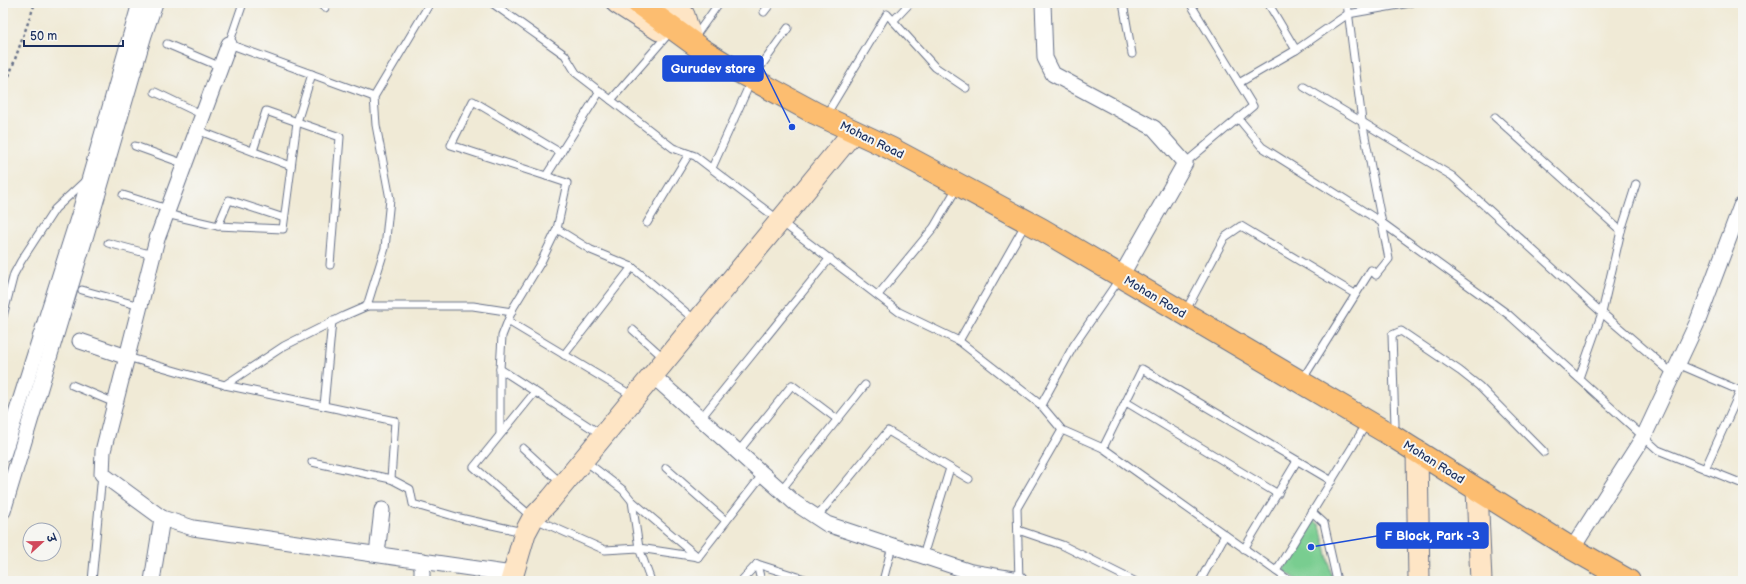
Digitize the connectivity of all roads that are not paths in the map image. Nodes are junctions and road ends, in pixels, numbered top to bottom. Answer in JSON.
{"nodes":[{"id":1,"x":140,"y":3,"type":"edge"},
{"id":2,"x":155,"y":3,"type":"edge"},
{"id":3,"x":243,"y":3,"type":"edge"},
{"id":4,"x":319,"y":3,"type":"edge"},
{"id":5,"x":430,"y":3,"type":"edge"},
{"id":6,"x":492,"y":3,"type":"edge"},
{"id":7,"x":618,"y":3,"type":"edge"},
{"id":8,"x":666,"y":3,"type":"edge"},
{"id":9,"x":719,"y":3,"type":"edge"},
{"id":10,"x":771,"y":3,"type":"edge"},
{"id":11,"x":910,"y":3,"type":"edge"},
{"id":12,"x":1043,"y":3,"type":"edge"},
{"id":13,"x":1123,"y":3,"type":"edge"},
{"id":14,"x":1190,"y":3,"type":"edge"},
{"id":15,"x":1268,"y":3,"type":"edge"},
{"id":16,"x":1347,"y":3,"type":"edge"},
{"id":17,"x":1410,"y":3,"type":"edge"},
{"id":18,"x":641,"y":5,"type":"edge"},
{"id":19,"x":325,"y":8,"type":"dead end"},
{"id":20,"x":764,"y":12,"type":"dead end"},
{"id":21,"x":1348,"y":14,"type":"junction"},
{"id":22,"x":893,"y":21,"type":"junction"},
{"id":23,"x":788,"y":28,"type":"dead end"},
{"id":24,"x":670,"y":32,"type":"junction"},
{"id":25,"x":134,"y":44,"type":"junction"},
{"id":26,"x":167,"y":44,"type":"dead end"},
{"id":27,"x":229,"y":44,"type":"junction"},
{"id":28,"x":696,"y":45,"type":"junction"},
{"id":29,"x":1296,"y":50,"type":"junction"},
{"id":30,"x":1132,"y":54,"type":"dead end"},
{"id":31,"x":220,"y":67,"type":"junction"},
{"id":32,"x":312,"y":74,"type":"junction"},
{"id":33,"x":752,"y":79,"type":"junction"},
{"id":34,"x":1239,"y":83,"type":"junction"},
{"id":35,"x":1304,"y":86,"type":"dead end"},
{"id":36,"x":966,"y":88,"type":"dead end"},
{"id":37,"x":600,"y":91,"type":"junction"},
{"id":38,"x":154,"y":92,"type":"dead end"},
{"id":39,"x":374,"y":98,"type":"junction"},
{"id":40,"x":611,"y":100,"type":"junction"},
{"id":41,"x":203,"y":115,"type":"junction"},
{"id":42,"x":825,"y":117,"type":"junction"},
{"id":43,"x":1495,"y":117,"type":"dead end"},
{"id":44,"x":1238,"y":118,"type":"junction"},
{"id":45,"x":1362,"y":121,"type":"junction"},
{"id":46,"x":297,"y":122,"type":"junction"},
{"id":47,"x":197,"y":130,"type":"junction"},
{"id":48,"x":854,"y":131,"type":"junction"},
{"id":49,"x":106,"y":143,"type":"junction"},
{"id":50,"x":135,"y":146,"type":"dead end"},
{"id":51,"x":253,"y":151,"type":"junction"},
{"id":52,"x":561,"y":154,"type":"junction"},
{"id":53,"x":689,"y":154,"type":"junction"},
{"id":54,"x":1185,"y":163,"type":"junction"},
{"id":55,"x":185,"y":164,"type":"junction"},
{"id":56,"x":291,"y":166,"type":"junction"},
{"id":57,"x":712,"y":168,"type":"junction"},
{"id":58,"x":546,"y":176,"type":"junction"},
{"id":59,"x":89,"y":177,"type":"junction"},
{"id":60,"x":1636,"y":184,"type":"dead end"},
{"id":61,"x":959,"y":185,"type":"junction"},
{"id":62,"x":123,"y":195,"type":"dead end"},
{"id":63,"x":1741,"y":206,"type":"dead end"},
{"id":64,"x":167,"y":212,"type":"junction"},
{"id":65,"x":284,"y":218,"type":"junction"},
{"id":66,"x":781,"y":220,"type":"junction"},
{"id":67,"x":1027,"y":222,"type":"junction"},
{"id":68,"x":1381,"y":222,"type":"junction"},
{"id":69,"x":647,"y":223,"type":"dead end"},
{"id":70,"x":218,"y":226,"type":"junction"},
{"id":71,"x":557,"y":229,"type":"junction"},
{"id":72,"x":1621,"y":231,"type":"junction"},
{"id":73,"x":108,"y":243,"type":"dead end"},
{"id":74,"x":153,"y":255,"type":"junction"},
{"id":75,"x":830,"y":258,"type":"junction"},
{"id":76,"x":330,"y":265,"type":"dead end"},
{"id":77,"x":632,"y":267,"type":"junction"},
{"id":78,"x":1121,"y":276,"type":"junction"},
{"id":79,"x":82,"y":290,"type":"dead end"},
{"id":80,"x":1355,"y":294,"type":"junction"},
{"id":81,"x":878,"y":295,"type":"junction"},
{"id":82,"x":140,"y":306,"type":"junction"},
{"id":83,"x":366,"y":306,"type":"junction"},
{"id":84,"x":512,"y":312,"type":"junction"},
{"id":85,"x":1602,"y":313,"type":"junction"},
{"id":86,"x":1184,"y":314,"type":"junction"},
{"id":87,"x":3,"y":316,"type":"edge"},
{"id":88,"x":53,"y":320,"type":"junction"},
{"id":89,"x":332,"y":321,"type":"junction"},
{"id":90,"x":697,"y":321,"type":"junction"},
{"id":91,"x":508,"y":322,"type":"junction"},
{"id":92,"x":633,"y":330,"type":"dead end"},
{"id":93,"x":80,"y":341,"type":"dead end"},
{"id":94,"x":959,"y":341,"type":"junction"},
{"id":95,"x":564,"y":355,"type":"junction"},
{"id":96,"x":127,"y":357,"type":"junction"},
{"id":97,"x":659,"y":367,"type":"junction"},
{"id":98,"x":500,"y":369,"type":"junction"},
{"id":99,"x":1676,"y":369,"type":"junction"},
{"id":100,"x":1579,"y":378,"type":"junction"},
{"id":101,"x":1301,"y":382,"type":"junction"},
{"id":102,"x":72,"y":385,"type":"dead end"},
{"id":103,"x":225,"y":385,"type":"junction"},
{"id":104,"x":865,"y":385,"type":"dead end"},
{"id":105,"x":1742,"y":389,"type":"edge"},
{"id":106,"x":535,"y":392,"type":"junction"},
{"id":107,"x":634,"y":397,"type":"junction"},
{"id":108,"x":1126,"y":402,"type":"junction"},
{"id":109,"x":115,"y":403,"type":"junction"},
{"id":110,"x":1041,"y":405,"type":"junction"},
{"id":111,"x":324,"y":406,"type":"junction"},
{"id":112,"x":701,"y":418,"type":"junction"},
{"id":113,"x":837,"y":420,"type":"junction"},
{"id":114,"x":1368,"y":421,"type":"junction"},
{"id":115,"x":1062,"y":430,"type":"junction"},
{"id":116,"x":500,"y":434,"type":"junction"},
{"id":117,"x":1389,"y":434,"type":"junction"},
{"id":118,"x":603,"y":436,"type":"junction"},
{"id":119,"x":1644,"y":436,"type":"junction"},
{"id":120,"x":4,"y":442,"type":"edge"},
{"id":121,"x":523,"y":448,"type":"dead end"},
{"id":122,"x":1103,"y":448,"type":"junction"},
{"id":123,"x":1417,"y":451,"type":"junction"},
{"id":124,"x":738,"y":452,"type":"junction"},
{"id":125,"x":1544,"y":452,"type":"dead end"},
{"id":126,"x":583,"y":460,"type":"junction"},
{"id":127,"x":1298,"y":461,"type":"junction"},
{"id":128,"x":312,"y":462,"type":"dead end"},
{"id":129,"x":666,"y":468,"type":"dead end"},
{"id":130,"x":950,"y":468,"type":"junction"},
{"id":131,"x":1705,"y":469,"type":"junction"},
{"id":132,"x":102,"y":474,"type":"junction"},
{"id":133,"x":763,"y":474,"type":"junction"},
{"id":134,"x":391,"y":479,"type":"junction"},
{"id":135,"x":969,"y":479,"type":"dead end"},
{"id":136,"x":1332,"y":481,"type":"junction"},
{"id":137,"x":1743,"y":484,"type":"edge"},
{"id":138,"x":562,"y":485,"type":"junction"},
{"id":139,"x":1477,"y":489,"type":"junction"},
{"id":140,"x":780,"y":490,"type":"junction"},
{"id":141,"x":1278,"y":494,"type":"junction"},
{"id":142,"x":632,"y":501,"type":"junction"},
{"id":143,"x":382,"y":510,"type":"dead end"},
{"id":144,"x":3,"y":511,"type":"edge"},
{"id":145,"x":1312,"y":512,"type":"junction"},
{"id":146,"x":817,"y":517,"type":"junction"},
{"id":147,"x":162,"y":518,"type":"junction"},
{"id":148,"x":726,"y":521,"type":"junction"},
{"id":149,"x":529,"y":525,"type":"junction"},
{"id":150,"x":1018,"y":530,"type":"junction"},
{"id":151,"x":1225,"y":535,"type":"junction"},
{"id":152,"x":892,"y":546,"type":"junction"},
{"id":153,"x":639,"y":548,"type":"junction"},
{"id":154,"x":1244,"y":549,"type":"junction"},
{"id":155,"x":1572,"y":549,"type":"junction"},
{"id":156,"x":377,"y":554,"type":"junction"},
{"id":157,"x":923,"y":556,"type":"junction"},
{"id":158,"x":698,"y":557,"type":"junction"},
{"id":159,"x":422,"y":561,"type":"junction"},
{"id":160,"x":757,"y":564,"type":"junction"},
{"id":161,"x":1276,"y":571,"type":"junction"},
{"id":162,"x":512,"y":578,"type":"edge"},
{"id":163,"x":1019,"y":580,"type":"edge"},
{"id":164,"x":92,"y":581,"type":"edge"},
{"id":165,"x":152,"y":581,"type":"edge"},
{"id":166,"x":422,"y":581,"type":"edge"},
{"id":167,"x":651,"y":581,"type":"edge"},
{"id":168,"x":741,"y":581,"type":"edge"},
{"id":169,"x":761,"y":581,"type":"edge"},
{"id":170,"x":811,"y":581,"type":"edge"},
{"id":171,"x":883,"y":581,"type":"edge"},
{"id":172,"x":1134,"y":581,"type":"edge"},
{"id":173,"x":1200,"y":581,"type":"edge"},
{"id":174,"x":1290,"y":581,"type":"edge"},
{"id":175,"x":1337,"y":581,"type":"edge"},
{"id":176,"x":1419,"y":581,"type":"edge"},
{"id":177,"x":1481,"y":581,"type":"edge"},
{"id":178,"x":1629,"y":581,"type":"edge"}],
"edges":[{"from":1,"to":25,"type":"street"},
{"from":2,"to":25,"type":"street"},
{"from":3,"to":27,"type":"lane"},
{"from":4,"to":19,"type":"lane"},
{"from":5,"to":39,"type":"lane"},
{"from":6,"to":37,"type":"lane"},
{"from":7,"to":24,"type":"street"},
{"from":8,"to":28,"type":"street"},
{"from":9,"to":28,"type":"lane"},
{"from":10,"to":20,"type":"lane"},
{"from":11,"to":22,"type":"lane"},
{"from":12,"to":54,"type":"street"},
{"from":13,"to":30,"type":"lane"},
{"from":14,"to":34,"type":"lane"},
{"from":15,"to":29,"type":"lane"},
{"from":16,"to":21,"type":"lane"},
{"from":17,"to":21,"type":"lane"},
{"from":18,"to":24,"type":"main road","name":"Mohan Road"},
{"from":21,"to":29,"type":"lane"},
{"from":21,"to":45,"type":"lane"},
{"from":22,"to":36,"type":"lane"},
{"from":22,"to":42,"type":"lane"},
{"from":23,"to":33,"type":"lane"},
{"from":24,"to":28,"type":"main road","name":"Mohan Road"},
{"from":24,"to":40,"type":"lane"},
{"from":25,"to":49,"type":"street"},
{"from":26,"to":31,"type":"lane"},
{"from":27,"to":31,"type":"street"},
{"from":27,"to":32,"type":"lane"},
{"from":28,"to":33,"type":"main road","name":"Mohan Road"},
{"from":29,"to":34,"type":"lane"},
{"from":31,"to":41,"type":"street"},
{"from":32,"to":39,"type":"lane"},
{"from":32,"to":46,"type":"lane"},
{"from":33,"to":42,"type":"main road","name":"Mohan Road"},
{"from":33,"to":57,"type":"lane"},
{"from":34,"to":44,"type":"lane"},
{"from":35,"to":45,"type":"lane"},
{"from":37,"to":40,"type":"lane"},
{"from":37,"to":52,"type":"lane"},
{"from":38,"to":41,"type":"lane"},
{"from":39,"to":83,"type":"lane"},
{"from":40,"to":53,"type":"lane"},
{"from":41,"to":47,"type":"street"},
{"from":42,"to":48,"type":"main road","name":"Mohan Road"},
{"from":43,"to":72,"type":"lane"},
{"from":44,"to":54,"type":"lane"},
{"from":44,"to":68,"type":"lane"},
{"from":45,"to":68,"type":"lane"},
{"from":45,"to":85,"type":"lane"},
{"from":46,"to":51,"type":"lane"},
{"from":46,"to":56,"type":"lane"},
{"from":46,"to":76,"type":"lane"},
{"from":47,"to":51,"type":"lane"},
{"from":47,"to":55,"type":"street"},
{"from":48,"to":61,"type":"main road","name":"Mohan Road"},
{"from":48,"to":66,"type":"street"},
{"from":49,"to":59,"type":"street"},
{"from":49,"to":88,"type":"street"},
{"from":50,"to":55,"type":"lane"},
{"from":51,"to":56,"type":"lane"},
{"from":52,"to":58,"type":"lane"},
{"from":52,"to":58,"type":"lane"},
{"from":53,"to":57,"type":"lane"},
{"from":53,"to":69,"type":"lane"},
{"from":54,"to":78,"type":"street"},
{"from":55,"to":64,"type":"street"},
{"from":56,"to":65,"type":"lane"},
{"from":57,"to":66,"type":"lane"},
{"from":58,"to":71,"type":"lane"},
{"from":59,"to":87,"type":"lane"},
{"from":59,"to":88,"type":"street"},
{"from":60,"to":72,"type":"lane"},
{"from":61,"to":67,"type":"main road","name":"Mohan Road"},
{"from":61,"to":81,"type":"lane"},
{"from":62,"to":64,"type":"lane"},
{"from":63,"to":99,"type":"street"},
{"from":64,"to":70,"type":"lane"},
{"from":64,"to":74,"type":"street"},
{"from":65,"to":70,"type":"lane"},
{"from":65,"to":70,"type":"lane"},
{"from":66,"to":75,"type":"lane"},
{"from":66,"to":90,"type":"street"},
{"from":67,"to":78,"type":"main road","name":"Mohan Road"},
{"from":67,"to":94,"type":"lane"},
{"from":68,"to":80,"type":"lane"},
{"from":68,"to":100,"type":"lane"},
{"from":71,"to":77,"type":"lane"},
{"from":71,"to":84,"type":"lane"},
{"from":72,"to":85,"type":"lane"},
{"from":73,"to":74,"type":"lane"},
{"from":74,"to":82,"type":"street"},
{"from":75,"to":81,"type":"lane"},
{"from":75,"to":112,"type":"lane"},
{"from":77,"to":90,"type":"lane"},
{"from":77,"to":95,"type":"lane"},
{"from":78,"to":86,"type":"main road","name":"Mohan Road"},
{"from":78,"to":110,"type":"lane"},
{"from":79,"to":82,"type":"lane"},
{"from":80,"to":86,"type":"lane"},
{"from":80,"to":101,"type":"lane"},
{"from":81,"to":94,"type":"lane"},
{"from":82,"to":96,"type":"street"},
{"from":83,"to":84,"type":"lane"},
{"from":83,"to":89,"type":"lane"},
{"from":84,"to":91,"type":"lane"},
{"from":85,"to":99,"type":"lane"},
{"from":85,"to":100,"type":"lane"},
{"from":86,"to":101,"type":"main road","name":"Mohan Road"},
{"from":88,"to":120,"type":"street"},
{"from":88,"to":144,"type":"street"},
{"from":89,"to":103,"type":"lane"},
{"from":89,"to":111,"type":"lane"},
{"from":90,"to":97,"type":"street"},
{"from":91,"to":95,"type":"lane"},
{"from":91,"to":98,"type":"lane"},
{"from":92,"to":97,"type":"lane"},
{"from":93,"to":96,"type":"street"},
{"from":94,"to":110,"type":"lane"},
{"from":95,"to":107,"type":"lane"},
{"from":96,"to":103,"type":"lane"},
{"from":96,"to":109,"type":"street"},
{"from":97,"to":107,"type":"street"},
{"from":97,"to":112,"type":"street"},
{"from":98,"to":106,"type":"lane"},
{"from":98,"to":116,"type":"lane"},
{"from":99,"to":105,"type":"lane"},
{"from":99,"to":119,"type":"street"},
{"from":100,"to":119,"type":"lane"},
{"from":101,"to":114,"type":"main road","name":"Mohan Road"},
{"from":102,"to":109,"type":"lane"},
{"from":103,"to":111,"type":"lane"},
{"from":104,"to":113,"type":"lane"},
{"from":105,"to":131,"type":"lane"},
{"from":106,"to":116,"type":"lane"},
{"from":106,"to":118,"type":"lane"},
{"from":107,"to":118,"type":"street"},
{"from":108,"to":122,"type":"lane"},
{"from":108,"to":127,"type":"lane"},
{"from":108,"to":141,"type":"lane"},
{"from":109,"to":132,"type":"street"},
{"from":110,"to":115,"type":"lane"},
{"from":111,"to":134,"type":"lane"},
{"from":112,"to":124,"type":"street"},
{"from":113,"to":124,"type":"lane"},
{"from":113,"to":140,"type":"lane"},
{"from":114,"to":117,"type":"main road","name":"Mohan Road"},
{"from":114,"to":136,"type":"lane"},
{"from":115,"to":122,"type":"lane"},
{"from":115,"to":150,"type":"lane"},
{"from":116,"to":149,"type":"lane"},
{"from":117,"to":123,"type":"main road","name":"Mohan Road"},
{"from":117,"to":125,"type":"lane"},
{"from":118,"to":126,"type":"street"},
{"from":119,"to":131,"type":"lane"},
{"from":119,"to":155,"type":"street"},
{"from":121,"to":138,"type":"lane"},
{"from":122,"to":151,"type":"lane"},
{"from":123,"to":139,"type":"main road","name":"Mohan Road"},
{"from":123,"to":176,"type":"street"},
{"from":124,"to":133,"type":"street"},
{"from":126,"to":138,"type":"street"},
{"from":126,"to":142,"type":"lane"},
{"from":127,"to":136,"type":"lane"},
{"from":127,"to":141,"type":"lane"},
{"from":128,"to":134,"type":"lane"},
{"from":129,"to":148,"type":"lane"},
{"from":130,"to":135,"type":"lane"},
{"from":130,"to":146,"type":"lane"},
{"from":130,"to":157,"type":"lane"},
{"from":131,"to":137,"type":"lane"},
{"from":132,"to":147,"type":"street"},
{"from":132,"to":164,"type":"lane"},
{"from":133,"to":140,"type":"street"},
{"from":133,"to":148,"type":"lane"},
{"from":134,"to":149,"type":"lane"},
{"from":136,"to":145,"type":"lane"},
{"from":138,"to":149,"type":"street"},
{"from":139,"to":155,"type":"main road","name":"Mohan Road"},
{"from":139,"to":177,"type":"street"},
{"from":140,"to":146,"type":"street"},
{"from":141,"to":154,"type":"lane"},
{"from":142,"to":153,"type":"lane"},
{"from":142,"to":158,"type":"lane"},
{"from":143,"to":156,"type":"street"},
{"from":145,"to":161,"type":"lane"},
{"from":145,"to":175,"type":"lane"},
{"from":146,"to":152,"type":"street"},
{"from":147,"to":156,"type":"street"},
{"from":147,"to":165,"type":"street"},
{"from":148,"to":158,"type":"lane"},
{"from":149,"to":153,"type":"lane"},
{"from":149,"to":162,"type":"street"},
{"from":150,"to":163,"type":"lane"},
{"from":150,"to":172,"type":"lane"},
{"from":151,"to":154,"type":"lane"},
{"from":151,"to":173,"type":"lane"},
{"from":152,"to":157,"type":"street"},
{"from":152,"to":171,"type":"lane"},
{"from":153,"to":158,"type":"lane"},
{"from":153,"to":167,"type":"lane"},
{"from":154,"to":161,"type":"lane"},
{"from":155,"to":178,"type":"main road","name":"Mohan Road"},
{"from":156,"to":159,"type":"street"},
{"from":157,"to":163,"type":"street"},
{"from":159,"to":162,"type":"street"},
{"from":159,"to":166,"type":"street"},
{"from":160,"to":168,"type":"lane"},
{"from":160,"to":169,"type":"lane"},
{"from":160,"to":170,"type":"lane"},
{"from":161,"to":174,"type":"lane"}]}
